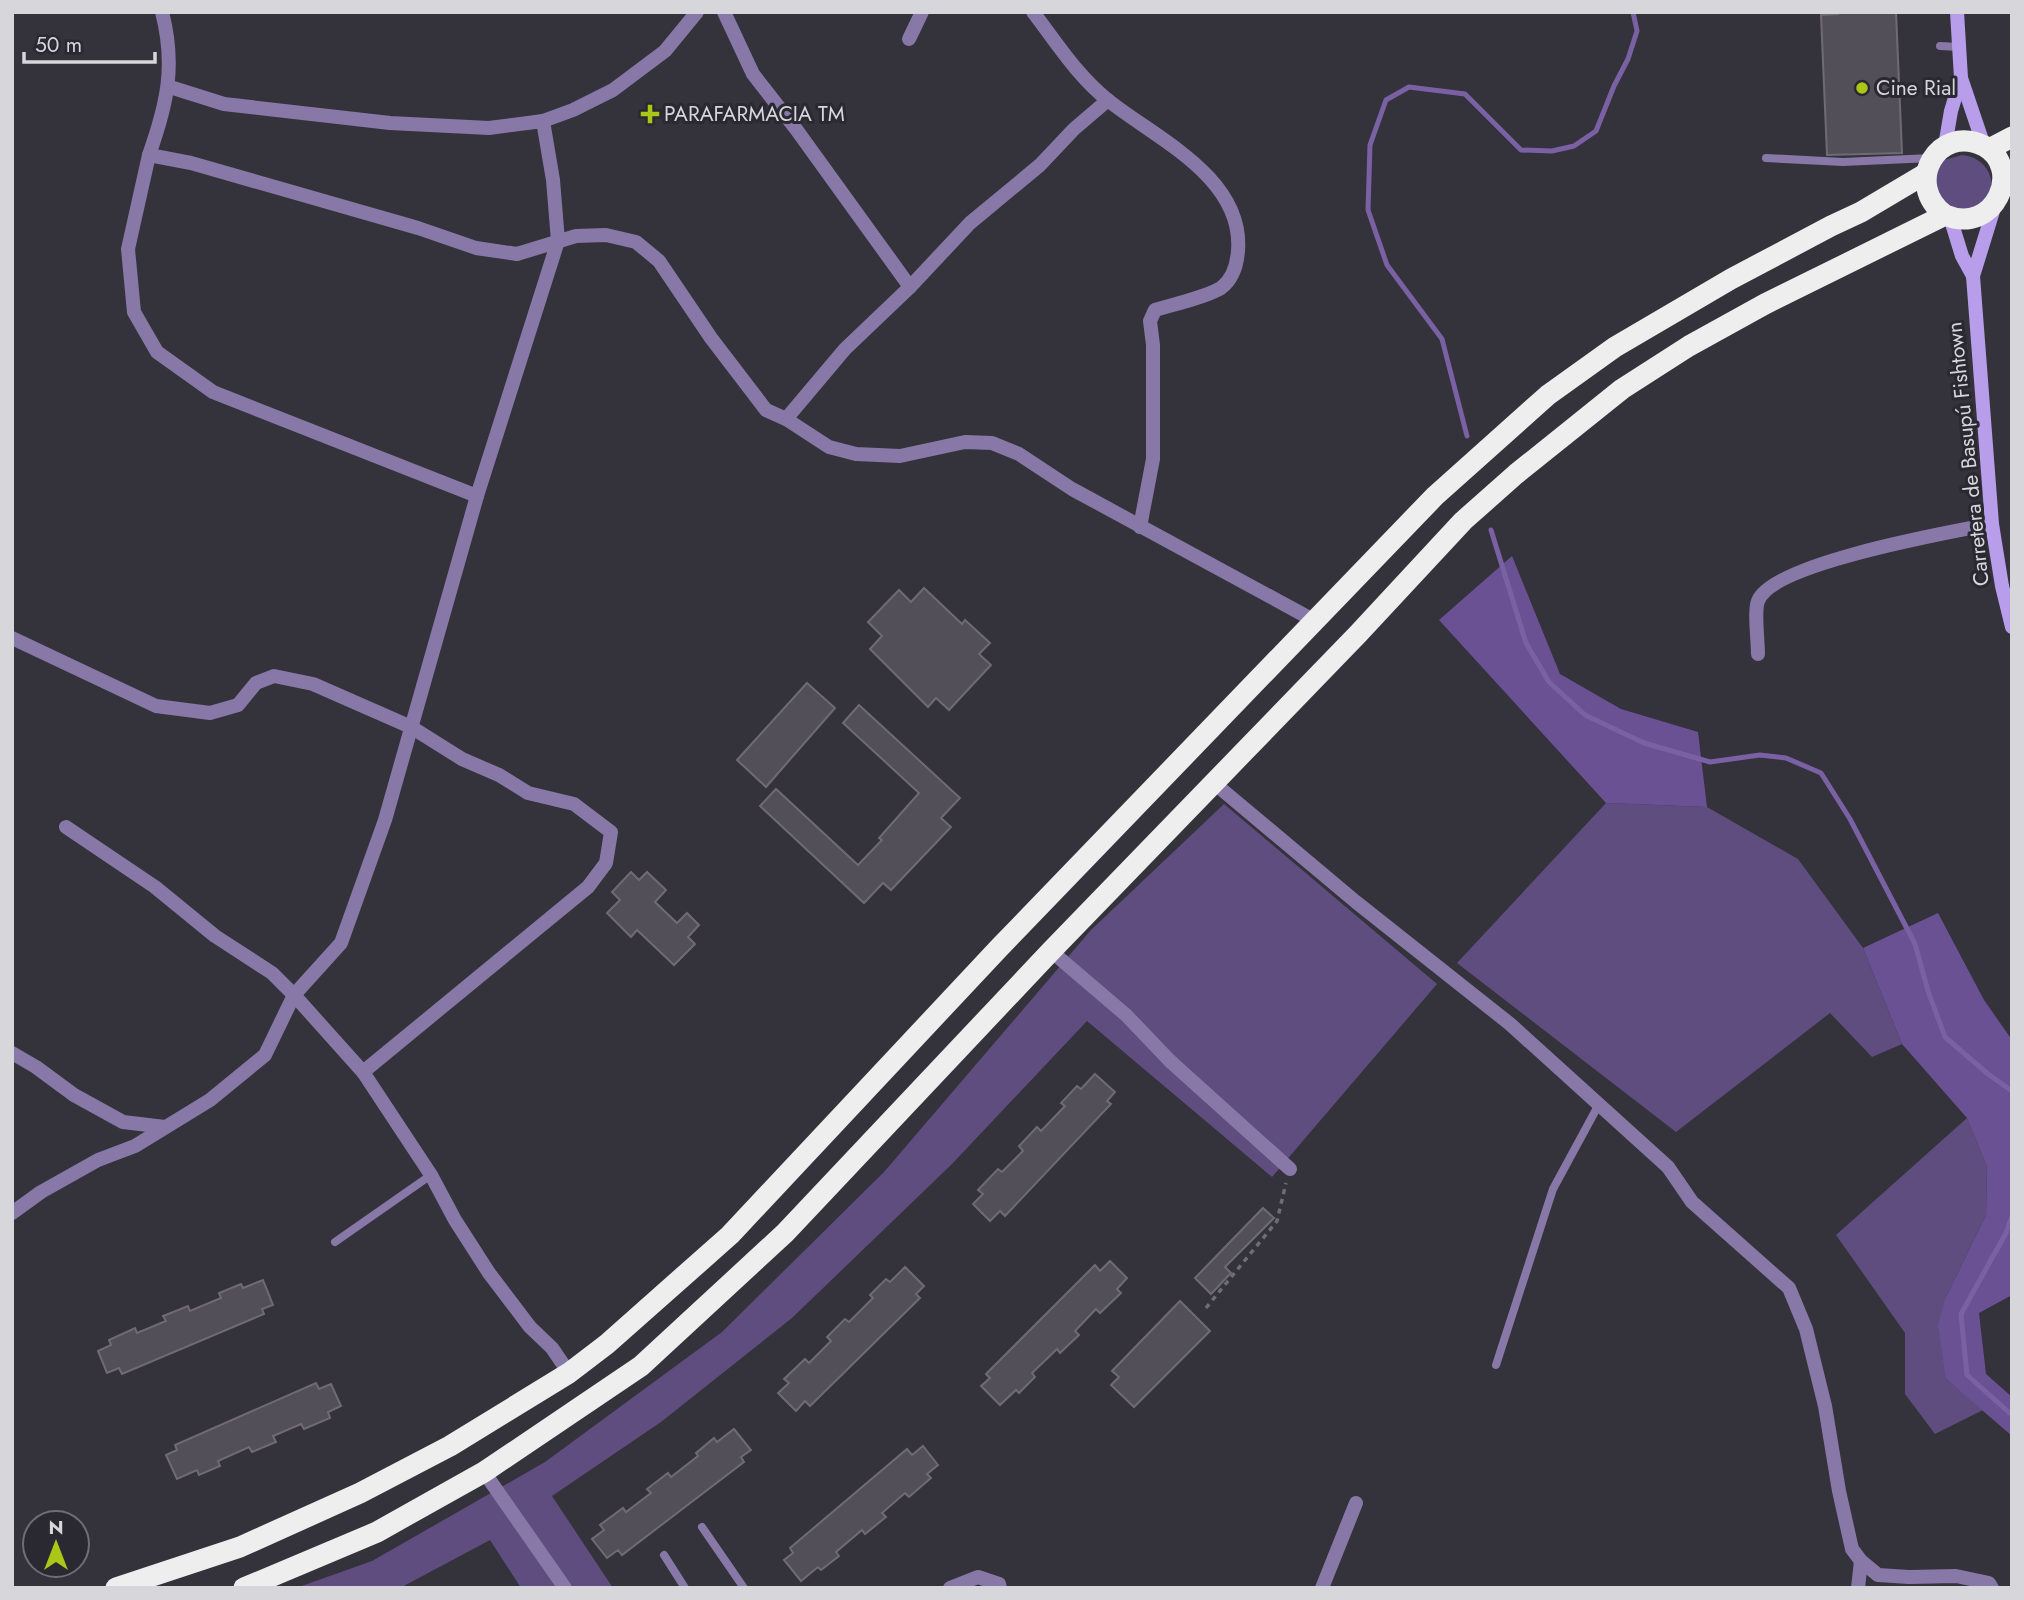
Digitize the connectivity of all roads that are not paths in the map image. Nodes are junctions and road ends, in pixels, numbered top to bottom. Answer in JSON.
{"nodes":[{"id":1,"x":162,"y":12,"type":"edge"},
{"id":2,"x":697,"y":12,"type":"edge"},
{"id":3,"x":724,"y":12,"type":"edge"},
{"id":4,"x":922,"y":12,"type":"edge"},
{"id":5,"x":1033,"y":12,"type":"edge"},
{"id":6,"x":1958,"y":12,"type":"edge"},
{"id":7,"x":909,"y":39,"type":"dead end"},
{"id":8,"x":1940,"y":46,"type":"dead end"},
{"id":9,"x":1959,"y":47,"type":"junction"},
{"id":10,"x":1961,"y":78,"type":"junction"},
{"id":11,"x":170,"y":87,"type":"junction"},
{"id":12,"x":1108,"y":100,"type":"junction"},
{"id":13,"x":543,"y":121,"type":"junction"},
{"id":14,"x":2012,"y":137,"type":"edge"},
{"id":15,"x":1986,"y":147,"type":"junction"},
{"id":16,"x":149,"y":155,"type":"junction"},
{"id":17,"x":1766,"y":158,"type":"dead end"},
{"id":18,"x":1934,"y":159,"type":"junction"},
{"id":19,"x":2003,"y":195,"type":"edge"},
{"id":20,"x":1948,"y":216,"type":"junction"},
{"id":21,"x":558,"y":241,"type":"junction"},
{"id":22,"x":1973,"y":276,"type":"junction"},
{"id":23,"x":910,"y":287,"type":"junction"},
{"id":24,"x":786,"y":419,"type":"junction"},
{"id":25,"x":477,"y":496,"type":"junction"},
{"id":26,"x":1992,"y":524,"type":"junction"},
{"id":27,"x":1140,"y":527,"type":"junction"},
{"id":28,"x":1315,"y":621,"type":"junction"},
{"id":29,"x":2012,"y":627,"type":"edge"},
{"id":30,"x":12,"y":638,"type":"edge"},
{"id":31,"x":1758,"y":654,"type":"dead end"},
{"id":32,"x":411,"y":727,"type":"junction"},
{"id":33,"x":1214,"y":783,"type":"junction"},
{"id":34,"x":66,"y":827,"type":"dead end"},
{"id":35,"x":1051,"y":951,"type":"junction"},
{"id":36,"x":294,"y":995,"type":"junction"},
{"id":37,"x":12,"y":1053,"type":"edge"},
{"id":38,"x":363,"y":1072,"type":"junction"},
{"id":39,"x":1598,"y":1106,"type":"junction"},
{"id":40,"x":165,"y":1127,"type":"junction"},
{"id":41,"x":1290,"y":1169,"type":"road end"},
{"id":42,"x":431,"y":1175,"type":"junction"},
{"id":43,"x":12,"y":1213,"type":"edge"},
{"id":44,"x":335,"y":1242,"type":"dead end"},
{"id":45,"x":1496,"y":1366,"type":"dead end"},
{"id":46,"x":569,"y":1373,"type":"junction"},
{"id":47,"x":484,"y":1472,"type":"junction"},
{"id":48,"x":1356,"y":1503,"type":"dead end"},
{"id":49,"x":702,"y":1527,"type":"dead end"},
{"id":50,"x":664,"y":1555,"type":"dead end"},
{"id":51,"x":1861,"y":1562,"type":"junction"},
{"id":52,"x":117,"y":1588,"type":"edge"},
{"id":53,"x":244,"y":1588,"type":"edge"},
{"id":54,"x":565,"y":1588,"type":"edge"},
{"id":55,"x":685,"y":1588,"type":"edge"},
{"id":56,"x":744,"y":1588,"type":"edge"},
{"id":57,"x":950,"y":1588,"type":"edge"},
{"id":58,"x":1000,"y":1588,"type":"edge"},
{"id":59,"x":1322,"y":1588,"type":"edge"},
{"id":60,"x":1858,"y":1588,"type":"edge"},
{"id":61,"x":1992,"y":1588,"type":"edge"}],
"edges":[{"from":1,"to":11,"type":"street"},
{"from":2,"to":13,"type":"street"},
{"from":3,"to":23,"type":"street"},
{"from":4,"to":7,"type":"street"},
{"from":5,"to":12,"type":"street"},
{"from":6,"to":9,"type":"street"},
{"from":8,"to":9,"type":"lane"},
{"from":9,"to":10,"type":"street"},
{"from":10,"to":15,"type":"street"},
{"from":10,"to":18,"type":"street"},
{"from":11,"to":13,"type":"street"},
{"from":11,"to":16,"type":"street"},
{"from":12,"to":23,"type":"street"},
{"from":12,"to":27,"type":"street"},
{"from":13,"to":21,"type":"street"},
{"from":14,"to":15,"type":"highway"},
{"from":15,"to":18,"type":"highway"},
{"from":15,"to":19,"type":"highway"},
{"from":16,"to":21,"type":"street"},
{"from":16,"to":25,"type":"street"},
{"from":17,"to":18,"type":"lane"},
{"from":18,"to":20,"type":"highway"},
{"from":18,"to":28,"type":"highway"},
{"from":19,"to":20,"type":"highway"},
{"from":19,"to":22,"type":"street","name":"Carretera de Basupú Fishtown"},
{"from":20,"to":22,"type":"street","name":"Carretera de Basupú Fishtown"},
{"from":20,"to":33,"type":"highway"},
{"from":21,"to":24,"type":"street"},
{"from":21,"to":25,"type":"street"},
{"from":22,"to":26,"type":"street","name":"Carretera de Basupú Fishtown"},
{"from":23,"to":24,"type":"street"},
{"from":24,"to":27,"type":"street"},
{"from":25,"to":32,"type":"street"},
{"from":26,"to":29,"type":"street","name":"Carretera de Basupú Fishtown"},
{"from":26,"to":31,"type":"street"},
{"from":27,"to":28,"type":"street"},
{"from":28,"to":46,"type":"highway"},
{"from":30,"to":32,"type":"street"},
{"from":32,"to":36,"type":"street"},
{"from":32,"to":38,"type":"street"},
{"from":33,"to":35,"type":"highway"},
{"from":33,"to":39,"type":"street"},
{"from":34,"to":36,"type":"street"},
{"from":35,"to":41,"type":"street"},
{"from":35,"to":47,"type":"highway"},
{"from":36,"to":38,"type":"street"},
{"from":36,"to":40,"type":"street"},
{"from":37,"to":40,"type":"street"},
{"from":38,"to":42,"type":"street"},
{"from":39,"to":45,"type":"lane"},
{"from":39,"to":51,"type":"street"},
{"from":40,"to":43,"type":"street"},
{"from":42,"to":44,"type":"lane"},
{"from":42,"to":46,"type":"street"},
{"from":46,"to":52,"type":"highway"},
{"from":47,"to":53,"type":"highway"},
{"from":47,"to":54,"type":"street"},
{"from":48,"to":59,"type":"street"},
{"from":49,"to":56,"type":"lane"},
{"from":50,"to":55,"type":"lane"},
{"from":51,"to":60,"type":"street"},
{"from":51,"to":61,"type":"street"},
{"from":57,"to":58,"type":"street"}]}
